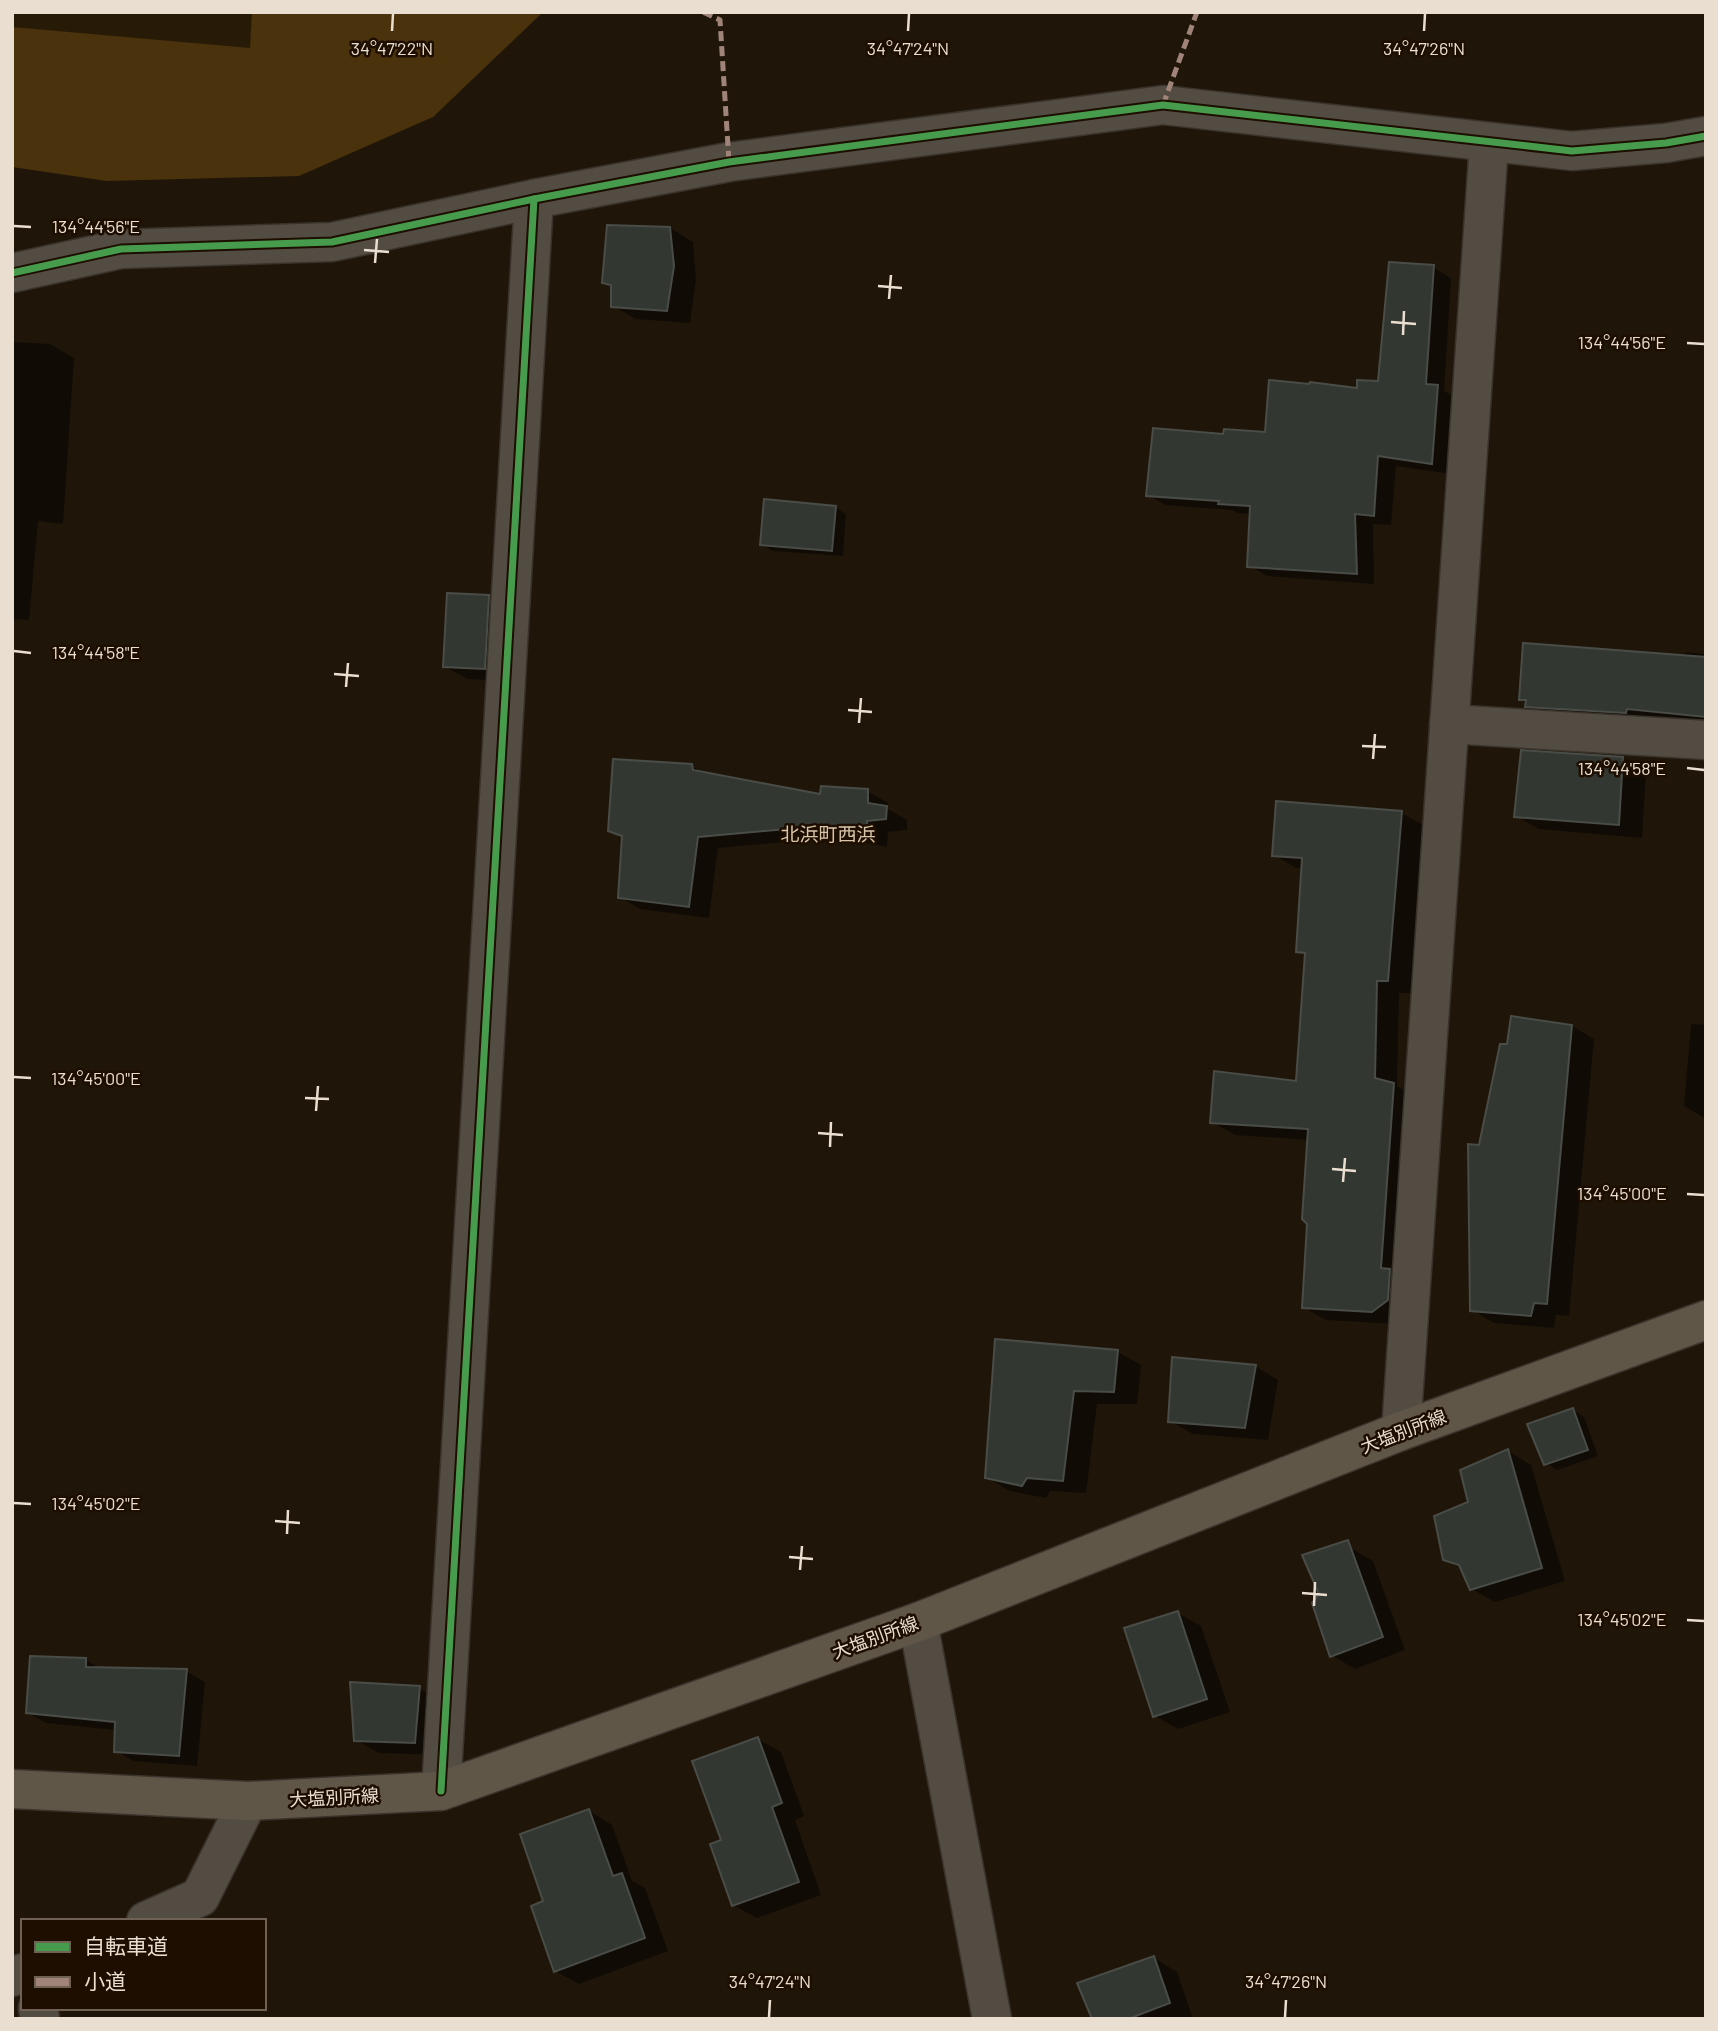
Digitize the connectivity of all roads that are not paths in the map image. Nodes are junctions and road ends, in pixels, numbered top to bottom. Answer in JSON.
{"nodes":[{"id":1,"x":1706,"y":136,"type":"edge"},
{"id":2,"x":1489,"y":143,"type":"junction"},
{"id":3,"x":534,"y":199,"type":"junction"},
{"id":4,"x":12,"y":274,"type":"edge"},
{"id":5,"x":1449,"y":724,"type":"junction"},
{"id":6,"x":1706,"y":740,"type":"edge"},
{"id":7,"x":1706,"y":1320,"type":"edge"},
{"id":8,"x":1401,"y":1431,"type":"junction"},
{"id":9,"x":918,"y":1622,"type":"junction"},
{"id":10,"x":12,"y":1789,"type":"edge"},
{"id":11,"x":441,"y":1791,"type":"junction"},
{"id":12,"x":248,"y":1801,"type":"junction"},
{"id":13,"x":150,"y":1919,"type":"edge"},
{"id":14,"x":992,"y":2019,"type":"edge"}],
"edges":[{"from":1,"to":2,"type":"street"},
{"from":2,"to":3,"type":"street"},
{"from":2,"to":5,"type":"street"},
{"from":3,"to":4,"type":"street"},
{"from":3,"to":11,"type":"street"},
{"from":5,"to":6,"type":"street"},
{"from":5,"to":8,"type":"street"},
{"from":7,"to":8,"type":"main road","name":"大塩別所線"},
{"from":8,"to":9,"type":"main road","name":"大塩別所線"},
{"from":9,"to":11,"type":"main road","name":"大塩別所線"},
{"from":9,"to":14,"type":"street"},
{"from":10,"to":12,"type":"main road","name":"大塩別所線"},
{"from":11,"to":12,"type":"main road","name":"大塩別所線"},
{"from":12,"to":13,"type":"street"}]}
